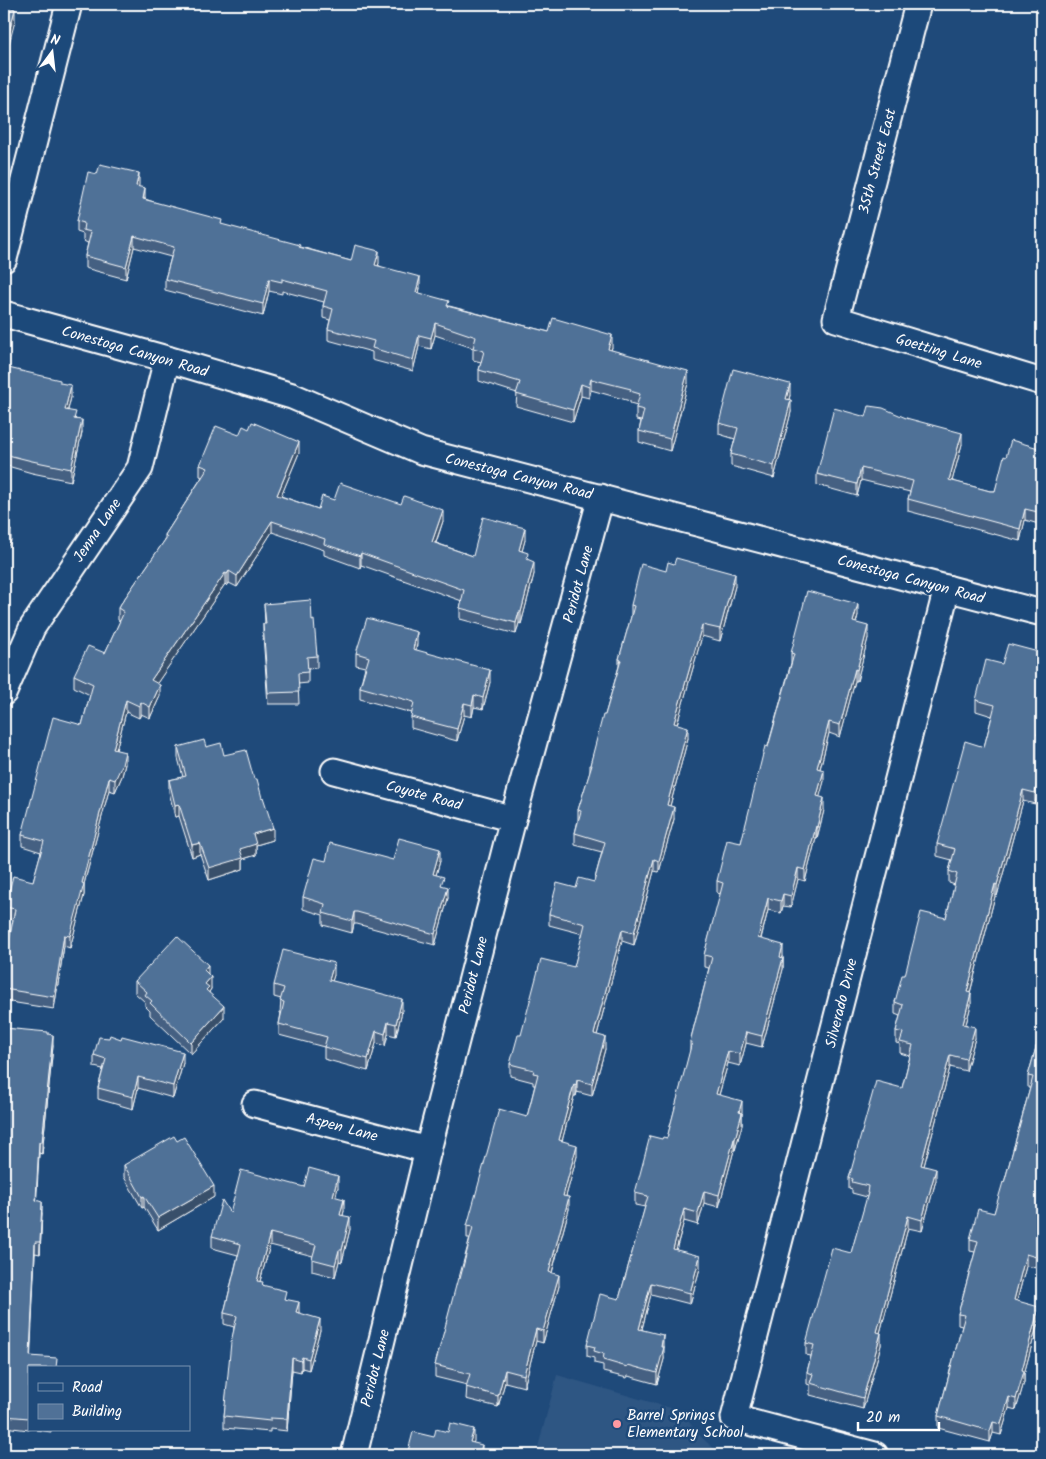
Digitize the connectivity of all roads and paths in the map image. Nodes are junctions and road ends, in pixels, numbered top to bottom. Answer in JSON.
{"nodes":[{"id":1,"x":68,"y":4,"type":"edge"},
{"id":2,"x":918,"y":4,"type":"edge"},
{"id":3,"x":4,"y":259,"type":"edge"},
{"id":4,"x":4,"y":314,"type":"edge"},
{"id":5,"x":836,"y":319,"type":"joint"},
{"id":6,"x":167,"y":359,"type":"junction"},
{"id":7,"x":1042,"y":382,"type":"edge"},
{"id":8,"x":602,"y":498,"type":"junction"},
{"id":9,"x":947,"y":588,"type":"junction"},
{"id":10,"x":1042,"y":614,"type":"edge"},
{"id":11,"x":4,"y":692,"type":"edge"},
{"id":12,"x":334,"y":771,"type":"dead end"},
{"id":13,"x":513,"y":819,"type":"junction"},
{"id":14,"x":255,"y":1104,"type":"dead end"},
{"id":15,"x":428,"y":1150,"type":"junction"},
{"id":16,"x":354,"y":1455,"type":"edge"},
{"id":17,"x":875,"y":1455,"type":"edge"}],
"edges":[{"from":1,"to":3,"type":"street"},
{"from":2,"to":5,"type":"street","name":"35th Street East"},
{"from":4,"to":6,"type":"street","name":"Conestoga Canyon Road"},
{"from":5,"to":7,"type":"street","name":"Goetting Lane"},
{"from":6,"to":8,"type":"street","name":"Conestoga Canyon Road"},
{"from":6,"to":11,"type":"street","name":"Jenna Lane"},
{"from":8,"to":9,"type":"street","name":"Conestoga Canyon Road"},
{"from":8,"to":13,"type":"street","name":"Peridot Lane"},
{"from":9,"to":10,"type":"street","name":"Conestoga Canyon Road"},
{"from":9,"to":17,"type":"street","name":"Silverado Drive"},
{"from":12,"to":13,"type":"street","name":"Coyote Road"},
{"from":13,"to":15,"type":"street","name":"Peridot Lane"},
{"from":14,"to":15,"type":"street","name":"Aspen Lane"},
{"from":15,"to":16,"type":"street","name":"Peridot Lane"}]}
